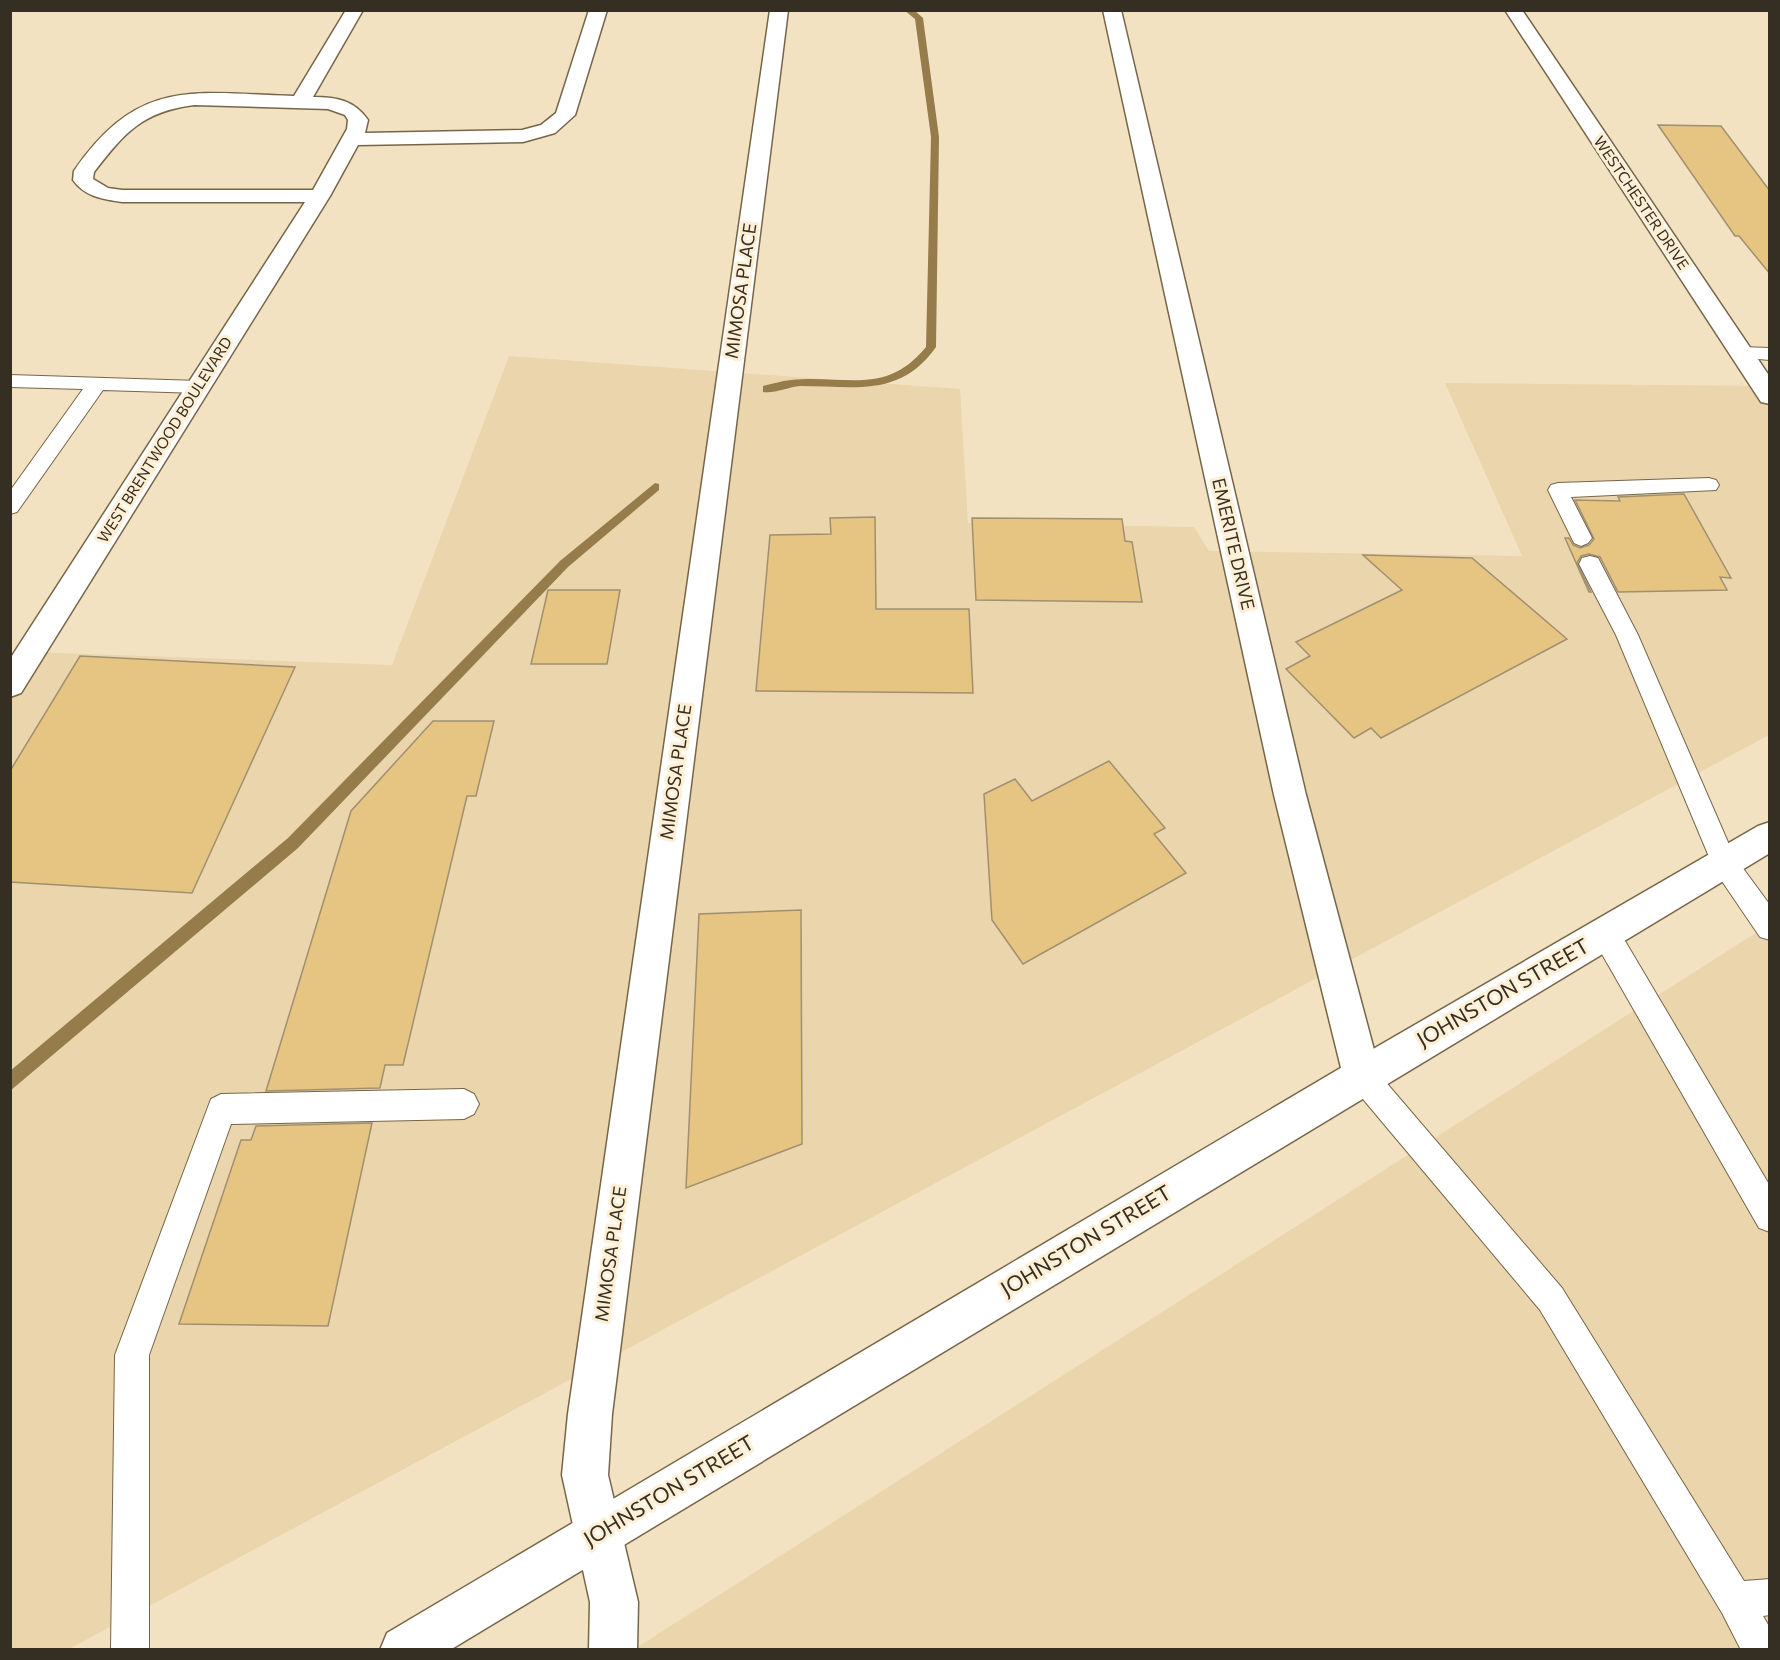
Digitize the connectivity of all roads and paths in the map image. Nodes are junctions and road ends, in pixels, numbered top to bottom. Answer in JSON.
{"nodes":[{"id":1,"x":355,"y":10,"type":"edge"},
{"id":2,"x":597,"y":10,"type":"edge"},
{"id":3,"x":779,"y":10,"type":"edge"},
{"id":4,"x":1112,"y":10,"type":"edge"},
{"id":5,"x":1513,"y":10,"type":"edge"},
{"id":6,"x":300,"y":102,"type":"junction"},
{"id":7,"x":352,"y":139,"type":"junction"},
{"id":8,"x":320,"y":196,"type":"junction"},
{"id":9,"x":1741,"y":353,"type":"junction"},
{"id":10,"x":1770,"y":354,"type":"edge"},
{"id":11,"x":10,"y":381,"type":"edge"},
{"id":12,"x":97,"y":384,"type":"junction"},
{"id":13,"x":199,"y":387,"type":"junction"},
{"id":14,"x":1770,"y":396,"type":"edge"},
{"id":15,"x":1709,"y":485,"type":"dead end"},
{"id":16,"x":10,"y":507,"type":"edge"},
{"id":17,"x":1581,"y":538,"type":"dead end"},
{"id":18,"x":1590,"y":564,"type":"dead end"},
{"id":19,"x":10,"y":685,"type":"edge"},
{"id":20,"x":1770,"y":836,"type":"edge"},
{"id":21,"x":1724,"y":863,"type":"junction"},
{"id":22,"x":1770,"y":928,"type":"edge"},
{"id":23,"x":1605,"y":933,"type":"junction"},
{"id":24,"x":1362,"y":1076,"type":"junction"},
{"id":25,"x":464,"y":1104,"type":"dead end"},
{"id":26,"x":1770,"y":1216,"type":"edge"},
{"id":27,"x":597,"y":1534,"type":"junction"},
{"id":28,"x":1752,"y":1598,"type":"edge"},
{"id":29,"x":130,"y":1650,"type":"edge"},
{"id":30,"x":404,"y":1650,"type":"edge"},
{"id":31,"x":613,"y":1650,"type":"edge"},
{"id":32,"x":1761,"y":1650,"type":"edge"}],
"edges":[{"from":1,"to":6,"type":"street"},
{"from":2,"to":7,"type":"street"},
{"from":3,"to":27,"type":"street","name":"MIMOSA PLACE"},
{"from":4,"to":24,"type":"street","name":"EMERITE DRIVE"},
{"from":5,"to":9,"type":"street","name":"WESTCHESTER DRIVE"},
{"from":6,"to":7,"type":"street","name":"WEST BRENTWOOD BOULEVARD"},
{"from":6,"to":8,"type":"street","name":"WEST BRENTWOOD BOULEVARD"},
{"from":7,"to":8,"type":"street","name":"WEST BRENTWOOD BOULEVARD"},
{"from":8,"to":13,"type":"street","name":"WEST BRENTWOOD BOULEVARD"},
{"from":9,"to":10,"type":"lane"},
{"from":9,"to":14,"type":"street","name":"WESTCHESTER DRIVE"},
{"from":11,"to":12,"type":"lane"},
{"from":12,"to":13,"type":"lane"},
{"from":12,"to":16,"type":"lane"},
{"from":13,"to":19,"type":"street","name":"WEST BRENTWOOD BOULEVARD"},
{"from":15,"to":17,"type":"lane"},
{"from":18,"to":21,"type":"lane"},
{"from":20,"to":21,"type":"street","name":"JOHNSTON STREET"},
{"from":21,"to":22,"type":"lane"},
{"from":21,"to":23,"type":"street","name":"JOHNSTON STREET"},
{"from":23,"to":24,"type":"street","name":"JOHNSTON STREET"},
{"from":23,"to":26,"type":"lane"},
{"from":24,"to":27,"type":"street","name":"JOHNSTON STREET"},
{"from":24,"to":28,"type":"lane"},
{"from":25,"to":29,"type":"lane"},
{"from":27,"to":30,"type":"street","name":"JOHNSTON STREET"},
{"from":27,"to":31,"type":"street","name":"MIMOSA PLACE"},
{"from":28,"to":32,"type":"lane"}]}
